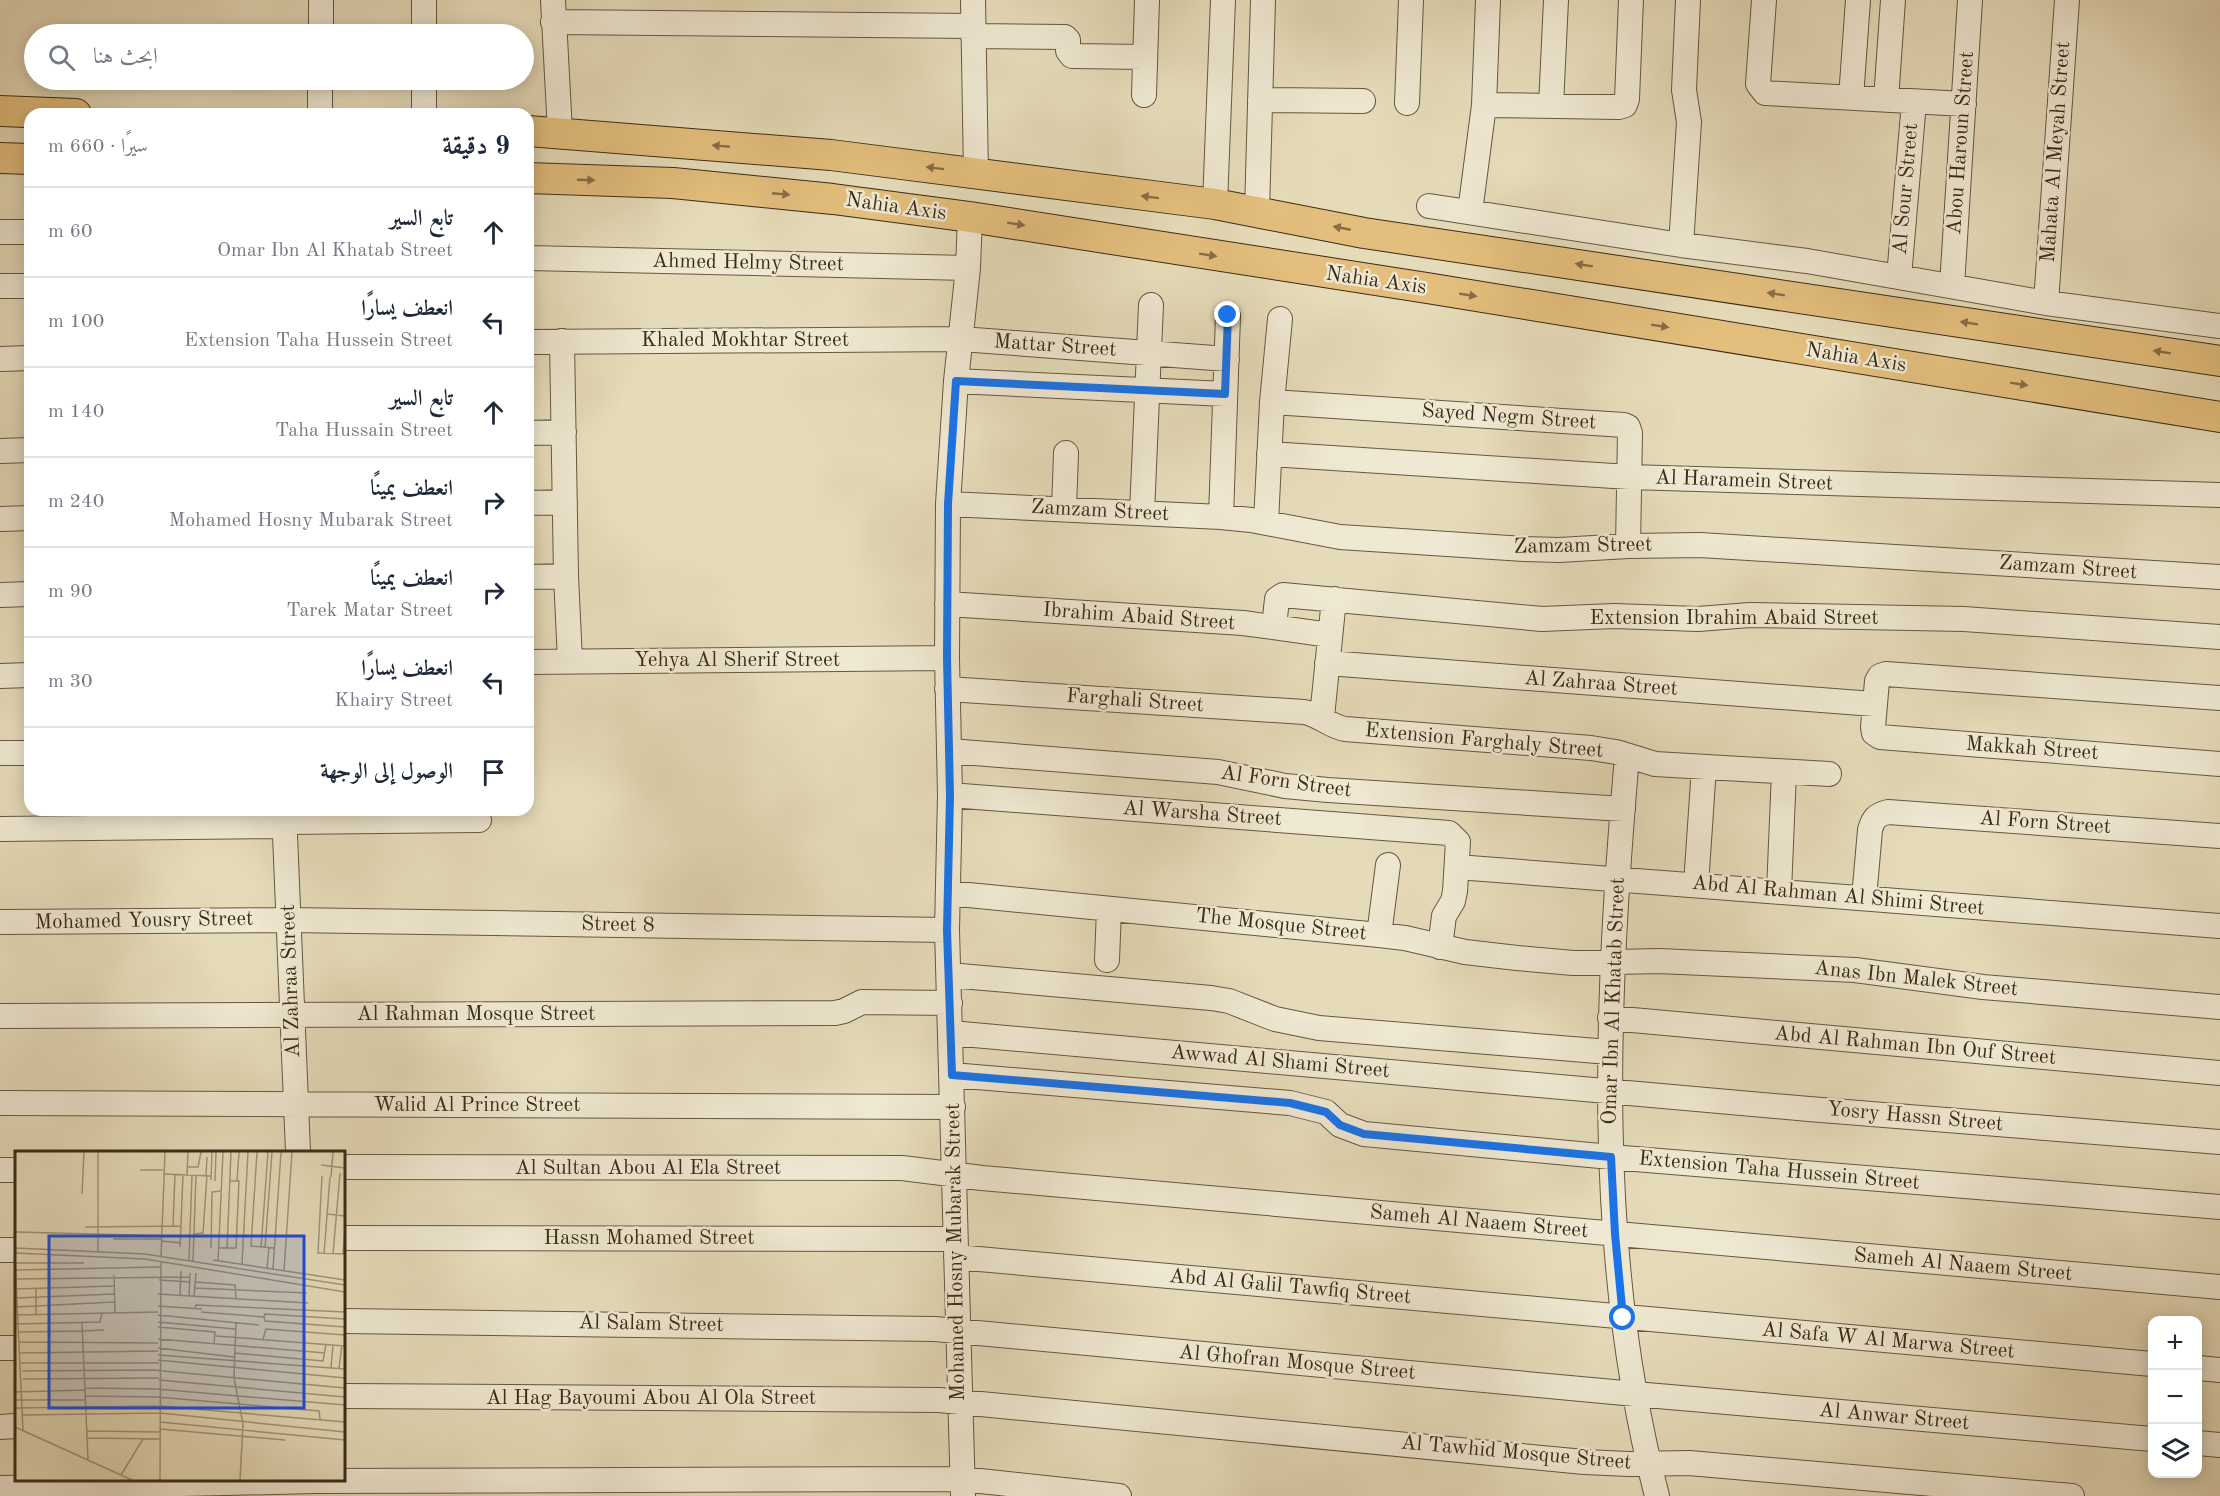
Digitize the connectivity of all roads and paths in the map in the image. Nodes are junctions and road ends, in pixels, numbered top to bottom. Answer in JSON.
{"nodes":[{"id":1,"x":321,"y":0,"type":"edge"},
{"id":2,"x":424,"y":0,"type":"edge"},
{"id":3,"x":974,"y":0,"type":"edge"},
{"id":4,"x":1147,"y":0,"type":"edge"},
{"id":5,"x":1223,"y":0,"type":"edge"},
{"id":6,"x":1263,"y":0,"type":"edge"},
{"id":7,"x":1410,"y":0,"type":"edge"},
{"id":8,"x":1488,"y":0,"type":"edge"},
{"id":9,"x":1556,"y":0,"type":"edge"},
{"id":10,"x":1631,"y":0,"type":"edge"},
{"id":11,"x":1688,"y":0,"type":"edge"},
{"id":12,"x":1764,"y":0,"type":"edge"},
{"id":13,"x":1858,"y":0,"type":"edge"},
{"id":14,"x":1893,"y":0,"type":"edge"},
{"id":15,"x":1970,"y":0,"type":"edge"},
{"id":16,"x":2067,"y":0,"type":"edge"},
{"id":17,"x":553,"y":11,"type":"edge"},
{"id":18,"x":321,"y":24,"type":"edge"},
{"id":19,"x":424,"y":24,"type":"edge"},
{"id":20,"x":973,"y":31,"type":"junction"},
{"id":21,"x":1145,"y":57,"type":"junction"},
{"id":22,"x":320,"y":90,"type":"edge"},
{"id":23,"x":424,"y":90,"type":"edge"},
{"id":24,"x":1144,"y":96,"type":"dead end"},
{"id":25,"x":1851,"y":98,"type":"junction"},
{"id":26,"x":1260,"y":100,"type":"junction"},
{"id":27,"x":1886,"y":100,"type":"junction"},
{"id":28,"x":1363,"y":101,"type":"dead end"},
{"id":29,"x":1914,"y":102,"type":"junction"},
{"id":30,"x":1407,"y":104,"type":"dead end"},
{"id":31,"x":1964,"y":104,"type":"junction"},
{"id":32,"x":1484,"y":105,"type":"junction"},
{"id":33,"x":1551,"y":106,"type":"junction"},
{"id":34,"x":320,"y":108,"type":"edge"},
{"id":35,"x":424,"y":108,"type":"edge"},
{"id":36,"x":0,"y":111,"type":"edge"},
{"id":37,"x":24,"y":112,"type":"edge"},
{"id":38,"x":534,"y":131,"type":"edge"},
{"id":39,"x":560,"y":132,"type":"junction"},
{"id":40,"x":0,"y":158,"type":"edge"},
{"id":41,"x":24,"y":159,"type":"edge"},
{"id":42,"x":976,"y":174,"type":"junction"},
{"id":43,"x":534,"y":178,"type":"edge"},
{"id":44,"x":1215,"y":204,"type":"junction"},
{"id":45,"x":1429,"y":206,"type":"dead end"},
{"id":46,"x":1257,"y":211,"type":"junction"},
{"id":47,"x":1470,"y":212,"type":"junction"},
{"id":48,"x":970,"y":217,"type":"junction"},
{"id":49,"x":0,"y":232,"type":"edge"},
{"id":50,"x":24,"y":232,"type":"edge"},
{"id":51,"x":1681,"y":245,"type":"junction"},
{"id":52,"x":534,"y":258,"type":"edge"},
{"id":53,"x":968,"y":268,"type":"junction"},
{"id":54,"x":1899,"y":277,"type":"junction"},
{"id":55,"x":0,"y":286,"type":"edge"},
{"id":56,"x":24,"y":286,"type":"edge"},
{"id":57,"x":1952,"y":286,"type":"junction"},
{"id":58,"x":2046,"y":303,"type":"junction"},
{"id":59,"x":1151,"y":305,"type":"dead end"},
{"id":60,"x":1228,"y":315,"type":"dead end"},
{"id":61,"x":1280,"y":319,"type":"dead end"},
{"id":62,"x":2220,"y":326,"type":"edge"},
{"id":63,"x":961,"y":339,"type":"junction"},
{"id":64,"x":562,"y":341,"type":"junction"},
{"id":65,"x":534,"y":342,"type":"edge"},
{"id":66,"x":1149,"y":353,"type":"junction"},
{"id":67,"x":24,"y":358,"type":"edge"},
{"id":68,"x":0,"y":359,"type":"edge"},
{"id":69,"x":1227,"y":359,"type":"junction"},
{"id":70,"x":2220,"y":361,"type":"edge"},
{"id":71,"x":956,"y":381,"type":"junction"},
{"id":72,"x":1147,"y":390,"type":"junction"},
{"id":73,"x":1225,"y":394,"type":"junction"},
{"id":74,"x":1272,"y":402,"type":"junction"},
{"id":75,"x":2220,"y":417,"type":"edge"},
{"id":76,"x":564,"y":432,"type":"junction"},
{"id":77,"x":534,"y":433,"type":"edge"},
{"id":78,"x":24,"y":450,"type":"edge"},
{"id":79,"x":0,"y":451,"type":"edge"},
{"id":80,"x":1066,"y":453,"type":"dead end"},
{"id":81,"x":1269,"y":454,"type":"junction"},
{"id":82,"x":1629,"y":477,"type":"junction"},
{"id":83,"x":2220,"y":495,"type":"edge"},
{"id":84,"x":565,"y":502,"type":"junction"},
{"id":85,"x":534,"y":503,"type":"edge"},
{"id":86,"x":948,"y":504,"type":"junction"},
{"id":87,"x":1064,"y":509,"type":"junction"},
{"id":88,"x":1142,"y":513,"type":"junction"},
{"id":89,"x":1221,"y":517,"type":"junction"},
{"id":90,"x":24,"y":518,"type":"edge"},
{"id":91,"x":0,"y":519,"type":"edge"},
{"id":92,"x":1266,"y":522,"type":"junction"},
{"id":93,"x":1628,"y":546,"type":"junction"},
{"id":94,"x":566,"y":576,"type":"junction"},
{"id":95,"x":534,"y":577,"type":"edge"},
{"id":96,"x":2220,"y":578,"type":"edge"},
{"id":97,"x":24,"y":594,"type":"edge"},
{"id":98,"x":0,"y":595,"type":"edge"},
{"id":99,"x":1334,"y":599,"type":"junction"},
{"id":100,"x":947,"y":604,"type":"junction"},
{"id":101,"x":1274,"y":627,"type":"junction"},
{"id":102,"x":1330,"y":634,"type":"junction"},
{"id":103,"x":2220,"y":637,"type":"edge"},
{"id":104,"x":947,"y":658,"type":"junction"},
{"id":105,"x":570,"y":661,"type":"junction"},
{"id":106,"x":534,"y":662,"type":"edge"},
{"id":107,"x":1327,"y":663,"type":"junction"},
{"id":108,"x":24,"y":675,"type":"edge"},
{"id":109,"x":0,"y":676,"type":"edge"},
{"id":110,"x":947,"y":689,"type":"junction"},
{"id":111,"x":2220,"y":698,"type":"edge"},
{"id":112,"x":1874,"y":704,"type":"junction"},
{"id":113,"x":1322,"y":717,"type":"junction"},
{"id":114,"x":949,"y":752,"type":"junction"},
{"id":115,"x":0,"y":753,"type":"edge"},
{"id":116,"x":24,"y":753,"type":"edge"},
{"id":117,"x":1627,"y":756,"type":"junction"},
{"id":118,"x":2220,"y":764,"type":"edge"},
{"id":119,"x":1704,"y":767,"type":"junction"},
{"id":120,"x":1784,"y":772,"type":"junction"},
{"id":121,"x":1829,"y":774,"type":"dead end"},
{"id":122,"x":950,"y":795,"type":"junction"},
{"id":123,"x":1623,"y":809,"type":"junction"},
{"id":124,"x":285,"y":819,"type":"edge"},
{"id":125,"x":479,"y":820,"type":"dead end"},
{"id":126,"x":0,"y":829,"type":"edge"},
{"id":127,"x":2220,"y":836,"type":"edge"},
{"id":128,"x":1388,"y":866,"type":"dead end"},
{"id":129,"x":1457,"y":867,"type":"junction"},
{"id":130,"x":1617,"y":879,"type":"junction"},
{"id":131,"x":1696,"y":885,"type":"junction"},
{"id":132,"x":1779,"y":891,"type":"junction"},
{"id":133,"x":948,"y":893,"type":"junction"},
{"id":134,"x":1864,"y":898,"type":"junction"},
{"id":135,"x":1109,"y":909,"type":"junction"},
{"id":136,"x":289,"y":920,"type":"junction"},
{"id":137,"x":0,"y":922,"type":"edge"},
{"id":138,"x":2220,"y":926,"type":"edge"},
{"id":139,"x":947,"y":930,"type":"junction"},
{"id":140,"x":1379,"y":935,"type":"junction"},
{"id":141,"x":1440,"y":946,"type":"junction"},
{"id":142,"x":1107,"y":960,"type":"dead end"},
{"id":143,"x":1612,"y":962,"type":"junction"},
{"id":144,"x":949,"y":975,"type":"junction"},
{"id":145,"x":950,"y":1003,"type":"junction"},
{"id":146,"x":2220,"y":1006,"type":"edge"},
{"id":147,"x":292,"y":1015,"type":"junction"},
{"id":148,"x":0,"y":1016,"type":"edge"},
{"id":149,"x":1610,"y":1018,"type":"junction"},
{"id":150,"x":951,"y":1033,"type":"junction"},
{"id":151,"x":1609,"y":1052,"type":"junction"},
{"id":152,"x":2220,"y":1073,"type":"edge"},
{"id":153,"x":952,"y":1075,"type":"junction"},
{"id":154,"x":1609,"y":1092,"type":"junction"},
{"id":155,"x":0,"y":1103,"type":"edge"},
{"id":156,"x":296,"y":1104,"type":"junction"},
{"id":157,"x":953,"y":1107,"type":"junction"},
{"id":158,"x":2220,"y":1143,"type":"edge"},
{"id":159,"x":298,"y":1151,"type":"edge"},
{"id":160,"x":1611,"y":1157,"type":"junction"},
{"id":161,"x":345,"y":1167,"type":"edge"},
{"id":162,"x":952,"y":1175,"type":"junction"},
{"id":163,"x":2220,"y":1207,"type":"edge"},
{"id":164,"x":1615,"y":1234,"type":"junction"},
{"id":165,"x":345,"y":1238,"type":"edge"},
{"id":166,"x":956,"y":1248,"type":"junction"},
{"id":167,"x":2220,"y":1287,"type":"edge"},
{"id":168,"x":1623,"y":1318,"type":"junction"},
{"id":169,"x":345,"y":1321,"type":"edge"},
{"id":170,"x":959,"y":1331,"type":"junction"},
{"id":171,"x":2148,"y":1364,"type":"edge"},
{"id":172,"x":2202,"y":1368,"type":"edge"},
{"id":173,"x":2220,"y":1370,"type":"edge"},
{"id":174,"x":1635,"y":1394,"type":"junction"},
{"id":175,"x":345,"y":1396,"type":"edge"},
{"id":176,"x":959,"y":1402,"type":"junction"},
{"id":177,"x":2148,"y":1439,"type":"edge"},
{"id":178,"x":2202,"y":1443,"type":"edge"},
{"id":179,"x":2220,"y":1445,"type":"edge"},
{"id":180,"x":1648,"y":1463,"type":"junction"},
{"id":181,"x":316,"y":1486,"type":"edge"},
{"id":182,"x":962,"y":1487,"type":"edge"},
{"id":183,"x":0,"y":1488,"type":"edge"},
{"id":184,"x":1119,"y":1496,"type":"edge"},
{"id":185,"x":1657,"y":1496,"type":"edge"},
{"id":186,"x":2072,"y":1496,"type":"edge"}],
"edges":[{"from":1,"to":18,"type":"street"},
{"from":2,"to":19,"type":"street"},
{"from":3,"to":20,"type":"street"},
{"from":4,"to":21,"type":"street"},
{"from":5,"to":44,"type":"street"},
{"from":6,"to":26,"type":"street"},
{"from":7,"to":30,"type":"street"},
{"from":8,"to":32,"type":"street"},
{"from":9,"to":33,"type":"street"},
{"from":10,"to":33,"type":"street"},
{"from":11,"to":51,"type":"street"},
{"from":12,"to":25,"type":"street","name":"Al Sour Street"},
{"from":13,"to":25,"type":"street"},
{"from":14,"to":27,"type":"street"},
{"from":15,"to":31,"type":"street","name":"Abou Haroun Street"},
{"from":16,"to":58,"type":"street","name":"Mahata Al Meyah Street"},
{"from":17,"to":20,"type":"street"},
{"from":17,"to":39,"type":"street"},
{"from":20,"to":21,"type":"street"},
{"from":20,"to":42,"type":"street"},
{"from":21,"to":24,"type":"street"},
{"from":22,"to":34,"type":"street"},
{"from":23,"to":35,"type":"street"},
{"from":25,"to":27,"type":"street","name":"Al Sour Street"},
{"from":26,"to":28,"type":"street"},
{"from":26,"to":46,"type":"street"},
{"from":27,"to":29,"type":"street","name":"Al Sour Street"},
{"from":29,"to":31,"type":"street","name":"Al Sour Street"},
{"from":29,"to":54,"type":"street","name":"Al Sour Street"},
{"from":31,"to":57,"type":"street","name":"Abou Haroun Street"},
{"from":32,"to":33,"type":"street"},
{"from":32,"to":47,"type":"street"},
{"from":36,"to":37,"type":"main road"},
{"from":38,"to":39,"type":"main road","name":"Nahia Axis"},
{"from":42,"to":39,"type":"main road","name":"Nahia Axis","one_way":true},
{"from":40,"to":41,"type":"main road"},
{"from":44,"to":42,"type":"main road","name":"Nahia Axis","one_way":true},
{"from":42,"to":48,"type":"main road"},
{"from":43,"to":48,"type":"main road","name":"Nahia Axis","one_way":true},
{"from":44,"to":46,"type":"main road","name":"Nahia Axis"},
{"from":45,"to":47,"type":"street"},
{"from":70,"to":46,"type":"main road","name":"Nahia Axis","one_way":true},
{"from":47,"to":51,"type":"street"},
{"from":48,"to":53,"type":"street","name":"Mohamed Hosny Mubarak Street"},
{"from":48,"to":75,"type":"main road","name":"Nahia Axis","one_way":true},
{"from":49,"to":50,"type":"street"},
{"from":51,"to":54,"type":"street"},
{"from":52,"to":53,"type":"street","name":"Ahmed Helmy Street"},
{"from":53,"to":63,"type":"street","name":"Mohamed Hosny Mubarak Street"},
{"from":54,"to":57,"type":"street"},
{"from":55,"to":56,"type":"street"},
{"from":57,"to":58,"type":"street"},
{"from":58,"to":62,"type":"street"},
{"from":59,"to":66,"type":"street"},
{"from":60,"to":69,"type":"street"},
{"from":61,"to":74,"type":"street"},
{"from":63,"to":64,"type":"street","name":"Khaled Mokhtar Street"},
{"from":63,"to":66,"type":"street","name":"Mattar Street"},
{"from":63,"to":71,"type":"street","name":"Mohamed Hosny Mubarak Street"},
{"from":64,"to":65,"type":"street","name":"Khaled Mokhtar Street"},
{"from":64,"to":76,"type":"street"},
{"from":66,"to":69,"type":"street","name":"Mattar Street"},
{"from":66,"to":72,"type":"street"},
{"from":67,"to":68,"type":"street"},
{"from":69,"to":73,"type":"street"},
{"from":71,"to":72,"type":"street"},
{"from":71,"to":86,"type":"street","name":"Mohamed Hosny Mubarak Street"},
{"from":72,"to":73,"type":"street"},
{"from":72,"to":88,"type":"street"},
{"from":73,"to":89,"type":"street"},
{"from":74,"to":81,"type":"street"},
{"from":74,"to":82,"type":"street","name":"Sayed Negm Street"},
{"from":76,"to":77,"type":"street"},
{"from":76,"to":84,"type":"street"},
{"from":78,"to":79,"type":"street"},
{"from":80,"to":87,"type":"street"},
{"from":81,"to":82,"type":"street","name":"Al Haramein Street"},
{"from":81,"to":92,"type":"street"},
{"from":82,"to":83,"type":"street","name":"Al Haramein Street"},
{"from":82,"to":93,"type":"street","name":"Sayed Negm Street"},
{"from":84,"to":85,"type":"street"},
{"from":84,"to":94,"type":"street"},
{"from":86,"to":87,"type":"street","name":"Zamzam Street"},
{"from":86,"to":100,"type":"street","name":"Mohamed Hosny Mubarak Street"},
{"from":87,"to":88,"type":"street","name":"Zamzam Street"},
{"from":88,"to":89,"type":"street","name":"Zamzam Street"},
{"from":89,"to":92,"type":"street","name":"Zamzam Street"},
{"from":90,"to":91,"type":"street"},
{"from":92,"to":93,"type":"street","name":"Zamzam Street"},
{"from":93,"to":96,"type":"street","name":"Zamzam Street"},
{"from":94,"to":95,"type":"street"},
{"from":94,"to":105,"type":"street"},
{"from":97,"to":98,"type":"street"},
{"from":99,"to":101,"type":"street","name":"Extension Ibrahim Abaid Street"},
{"from":99,"to":102,"type":"street"},
{"from":99,"to":103,"type":"street","name":"Extension Ibrahim Abaid Street"},
{"from":100,"to":101,"type":"street","name":"Ibrahim Abaid Street"},
{"from":100,"to":104,"type":"street","name":"Mohamed Hosny Mubarak Street"},
{"from":101,"to":102,"type":"street","name":"Ibrahim Abaid Street"},
{"from":102,"to":107,"type":"street"},
{"from":104,"to":105,"type":"street","name":"Yehya Al Sherif Street"},
{"from":104,"to":110,"type":"street","name":"Mohamed Hosny Mubarak Street"},
{"from":105,"to":106,"type":"street","name":"Yehya Al Sherif Street"},
{"from":107,"to":112,"type":"street","name":"Al Zahraa Street"},
{"from":107,"to":113,"type":"street"},
{"from":108,"to":109,"type":"street"},
{"from":110,"to":113,"type":"street","name":"Farghali Street"},
{"from":110,"to":114,"type":"street","name":"Mohamed Hosny Mubarak Street"},
{"from":111,"to":112,"type":"street","name":"Makkah Street"},
{"from":112,"to":118,"type":"street","name":"Makkah Street"},
{"from":113,"to":117,"type":"street","name":"Extension Farghaly Street"},
{"from":114,"to":122,"type":"street","name":"Mohamed Hosny Mubarak Street"},
{"from":114,"to":123,"type":"street","name":"Al Forn Street"},
{"from":115,"to":116,"type":"street"},
{"from":117,"to":119,"type":"street","name":"Extension Farghaly Street"},
{"from":117,"to":123,"type":"street","name":"Omar Ibn Al Khatab Street"},
{"from":119,"to":120,"type":"street","name":"Extension Farghaly Street"},
{"from":119,"to":131,"type":"street"},
{"from":120,"to":121,"type":"street","name":"Extension Farghaly Street"},
{"from":120,"to":132,"type":"street"},
{"from":122,"to":129,"type":"street","name":"Al Warsha Street"},
{"from":122,"to":133,"type":"street","name":"Mohamed Hosny Mubarak Street"},
{"from":123,"to":130,"type":"street","name":"Omar Ibn Al Khatab Street"},
{"from":124,"to":125,"type":"street"},
{"from":124,"to":126,"type":"street"},
{"from":124,"to":136,"type":"street","name":"Al Zahraa Street"},
{"from":127,"to":134,"type":"street","name":"Al Forn Street"},
{"from":128,"to":140,"type":"street"},
{"from":129,"to":130,"type":"street","name":"Abd Al Rahman Al Shimi Street"},
{"from":129,"to":141,"type":"street"},
{"from":130,"to":131,"type":"street","name":"Abd Al Rahman Al Shimi Street"},
{"from":130,"to":143,"type":"street","name":"Omar Ibn Al Khatab Street"},
{"from":131,"to":132,"type":"street","name":"Abd Al Rahman Al Shimi Street"},
{"from":132,"to":134,"type":"street","name":"Abd Al Rahman Al Shimi Street"},
{"from":133,"to":135,"type":"street","name":"The Mosque Street"},
{"from":133,"to":139,"type":"street","name":"Mohamed Hosny Mubarak Street"},
{"from":134,"to":138,"type":"street","name":"Abd Al Rahman Al Shimi Street"},
{"from":135,"to":140,"type":"street","name":"The Mosque Street"},
{"from":135,"to":142,"type":"street"},
{"from":136,"to":137,"type":"street","name":"Mohamed Yousry Street"},
{"from":136,"to":139,"type":"street","name":"Street 8"},
{"from":136,"to":147,"type":"street","name":"Al Zahraa Street"},
{"from":139,"to":144,"type":"street","name":"Mohamed Hosny Mubarak Street"},
{"from":140,"to":141,"type":"street","name":"The Mosque Street"},
{"from":141,"to":143,"type":"street","name":"The Mosque Street"},
{"from":143,"to":146,"type":"street","name":"Anas Ibn Malek Street"},
{"from":143,"to":149,"type":"street","name":"Omar Ibn Al Khatab Street"},
{"from":144,"to":145,"type":"street","name":"Mohamed Hosny Mubarak Street"},
{"from":144,"to":151,"type":"street"},
{"from":145,"to":147,"type":"street","name":"Al Rahman Mosque Street"},
{"from":145,"to":150,"type":"street","name":"Mohamed Hosny Mubarak Street"},
{"from":147,"to":148,"type":"street","name":"Al Rahman Mosque Street"},
{"from":147,"to":156,"type":"street","name":"Al Zahraa Street"},
{"from":149,"to":151,"type":"street","name":"Omar Ibn Al Khatab Street"},
{"from":149,"to":152,"type":"street","name":"Abd Al Rahman Ibn Ouf Street"},
{"from":150,"to":153,"type":"street","name":"Mohamed Hosny Mubarak Street"},
{"from":150,"to":154,"type":"street","name":"Awwad Al Shami Street"},
{"from":151,"to":154,"type":"street","name":"Omar Ibn Al Khatab Street"},
{"from":153,"to":157,"type":"street","name":"Mohamed Hosny Mubarak Street"},
{"from":153,"to":160,"type":"street","name":"Extension Taha Hussein Street"},
{"from":154,"to":158,"type":"street","name":"Yosry Hassn Street"},
{"from":154,"to":160,"type":"street","name":"Omar Ibn Al Khatab Street"},
{"from":155,"to":156,"type":"street","name":"Walid Al Prince Street"},
{"from":156,"to":157,"type":"street","name":"Walid Al Prince Street"},
{"from":156,"to":159,"type":"street","name":"Al Zahraa Street"},
{"from":157,"to":162,"type":"street","name":"Mohamed Hosny Mubarak Street"},
{"from":160,"to":163,"type":"street","name":"Extension Taha Hussein Street"},
{"from":160,"to":164,"type":"street","name":"Omar Ibn Al Khatab Street"},
{"from":161,"to":162,"type":"street","name":"Al Sultan Abou Al Ela Street"},
{"from":162,"to":164,"type":"street","name":"Sameh Al Naaem Street"},
{"from":162,"to":166,"type":"street","name":"Mohamed Hosny Mubarak Street"},
{"from":164,"to":167,"type":"street","name":"Sameh Al Naaem Street"},
{"from":164,"to":168,"type":"street","name":"Omar Ibn Al Khatab Street"},
{"from":165,"to":166,"type":"street","name":"Hassn Mohamed Street"},
{"from":166,"to":168,"type":"street","name":"Abd Al Galil Tawfiq Street"},
{"from":166,"to":170,"type":"street","name":"Mohamed Hosny Mubarak Street"},
{"from":168,"to":171,"type":"street","name":"Al Safa W Al Marwa Street"},
{"from":168,"to":174,"type":"street","name":"Omar Ibn Al Khatab Street"},
{"from":169,"to":170,"type":"street","name":"Al Salam Street"},
{"from":170,"to":174,"type":"street","name":"Al Ghofran Mosque Street"},
{"from":170,"to":176,"type":"street","name":"Mohamed Hosny Mubarak Street"},
{"from":172,"to":173,"type":"street"},
{"from":174,"to":177,"type":"street","name":"Al Anwar Street"},
{"from":174,"to":180,"type":"street","name":"Omar Ibn Al Khatab Street"},
{"from":175,"to":176,"type":"street","name":"Al Hag Bayoumi Abou Al Ola Street"},
{"from":176,"to":180,"type":"street","name":"Al Tawhid Mosque Street"},
{"from":176,"to":182,"type":"street","name":"Mohamed Hosny Mubarak Street"},
{"from":178,"to":179,"type":"street"},
{"from":180,"to":185,"type":"street","name":"Omar Ibn Al Khatab Street"},
{"from":180,"to":186,"type":"street","name":"Al Tawhid Mosque Street"},
{"from":181,"to":182,"type":"street"},
{"from":181,"to":183,"type":"street"},
{"from":182,"to":184,"type":"street"}]}
